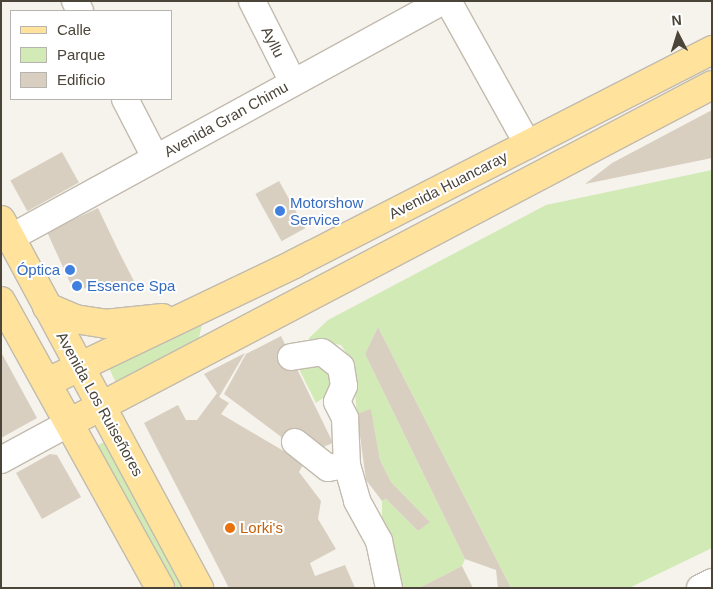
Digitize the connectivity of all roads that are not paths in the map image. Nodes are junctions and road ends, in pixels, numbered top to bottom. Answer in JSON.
{"nodes":[{"id":1,"x":252,"y":1,"type":"edge"},
{"id":2,"x":435,"y":3,"type":"edge"},
{"id":3,"x":712,"y":50,"type":"edge"},
{"id":4,"x":293,"y":82,"type":"junction"},
{"id":5,"x":712,"y":85,"type":"edge"},
{"id":6,"x":126,"y":100,"type":"edge"},
{"id":7,"x":528,"y":145,"type":"junction"},
{"id":8,"x":155,"y":157,"type":"junction"},
{"id":9,"x":4,"y":234,"type":"edge"},
{"id":10,"x":28,"y":270,"type":"junction"},
{"id":11,"x":1,"y":285,"type":"edge"},
{"id":12,"x":1,"y":301,"type":"edge"},
{"id":13,"x":47,"y":307,"type":"junction"},
{"id":14,"x":187,"y":315,"type":"junction"},
{"id":15,"x":291,"y":357,"type":"dead end"},
{"id":16,"x":80,"y":366,"type":"junction"},
{"id":17,"x":48,"y":382,"type":"junction"},
{"id":18,"x":102,"y":404,"type":"junction"},
{"id":19,"x":71,"y":422,"type":"junction"},
{"id":20,"x":295,"y":442,"type":"dead end"},
{"id":21,"x":1,"y":460,"type":"edge"},
{"id":22,"x":347,"y":465,"type":"junction"},
{"id":23,"x":712,"y":582,"type":"edge"},
{"id":24,"x":160,"y":588,"type":"edge"},
{"id":25,"x":199,"y":588,"type":"edge"},
{"id":26,"x":389,"y":588,"type":"edge"},
{"id":27,"x":700,"y":588,"type":"edge"}],
"edges":[{"from":1,"to":4,"type":"street","name":"Ayllu"},
{"from":2,"to":4,"type":"street","name":"Avenida Gran Chimu"},
{"from":2,"to":7,"type":"street"},
{"from":3,"to":7,"type":"main road","name":"Avenida Huancaray"},
{"from":4,"to":8,"type":"street","name":"Avenida Gran Chimu"},
{"from":5,"to":18,"type":"main road"},
{"from":6,"to":8,"type":"street"},
{"from":7,"to":14,"type":"main road","name":"Avenida Huancaray"},
{"from":8,"to":9,"type":"street","name":"Avenida Gran Chimu"},
{"from":9,"to":10,"type":"main road","name":"Avenida Los Ruiseñores"},
{"from":10,"to":11,"type":"main road"},
{"from":10,"to":13,"type":"main road","name":"Avenida Los Ruiseñores"},
{"from":12,"to":17,"type":"main road"},
{"from":13,"to":14,"type":"main road"},
{"from":13,"to":16,"type":"main road","name":"Avenida Los Ruiseñores"},
{"from":14,"to":16,"type":"main road","name":"Avenida Huancaray"},
{"from":15,"to":22,"type":"street"},
{"from":16,"to":17,"type":"main road","name":"Avenida Huancaray"},
{"from":16,"to":18,"type":"main road","name":"Avenida Los Ruiseñores"},
{"from":17,"to":19,"type":"main road"},
{"from":18,"to":19,"type":"main road"},
{"from":18,"to":25,"type":"main road","name":"Avenida Los Ruiseñores"},
{"from":19,"to":21,"type":"street"},
{"from":19,"to":24,"type":"main road"},
{"from":20,"to":22,"type":"street"},
{"from":22,"to":26,"type":"street"},
{"from":23,"to":27,"type":"street"}]}
